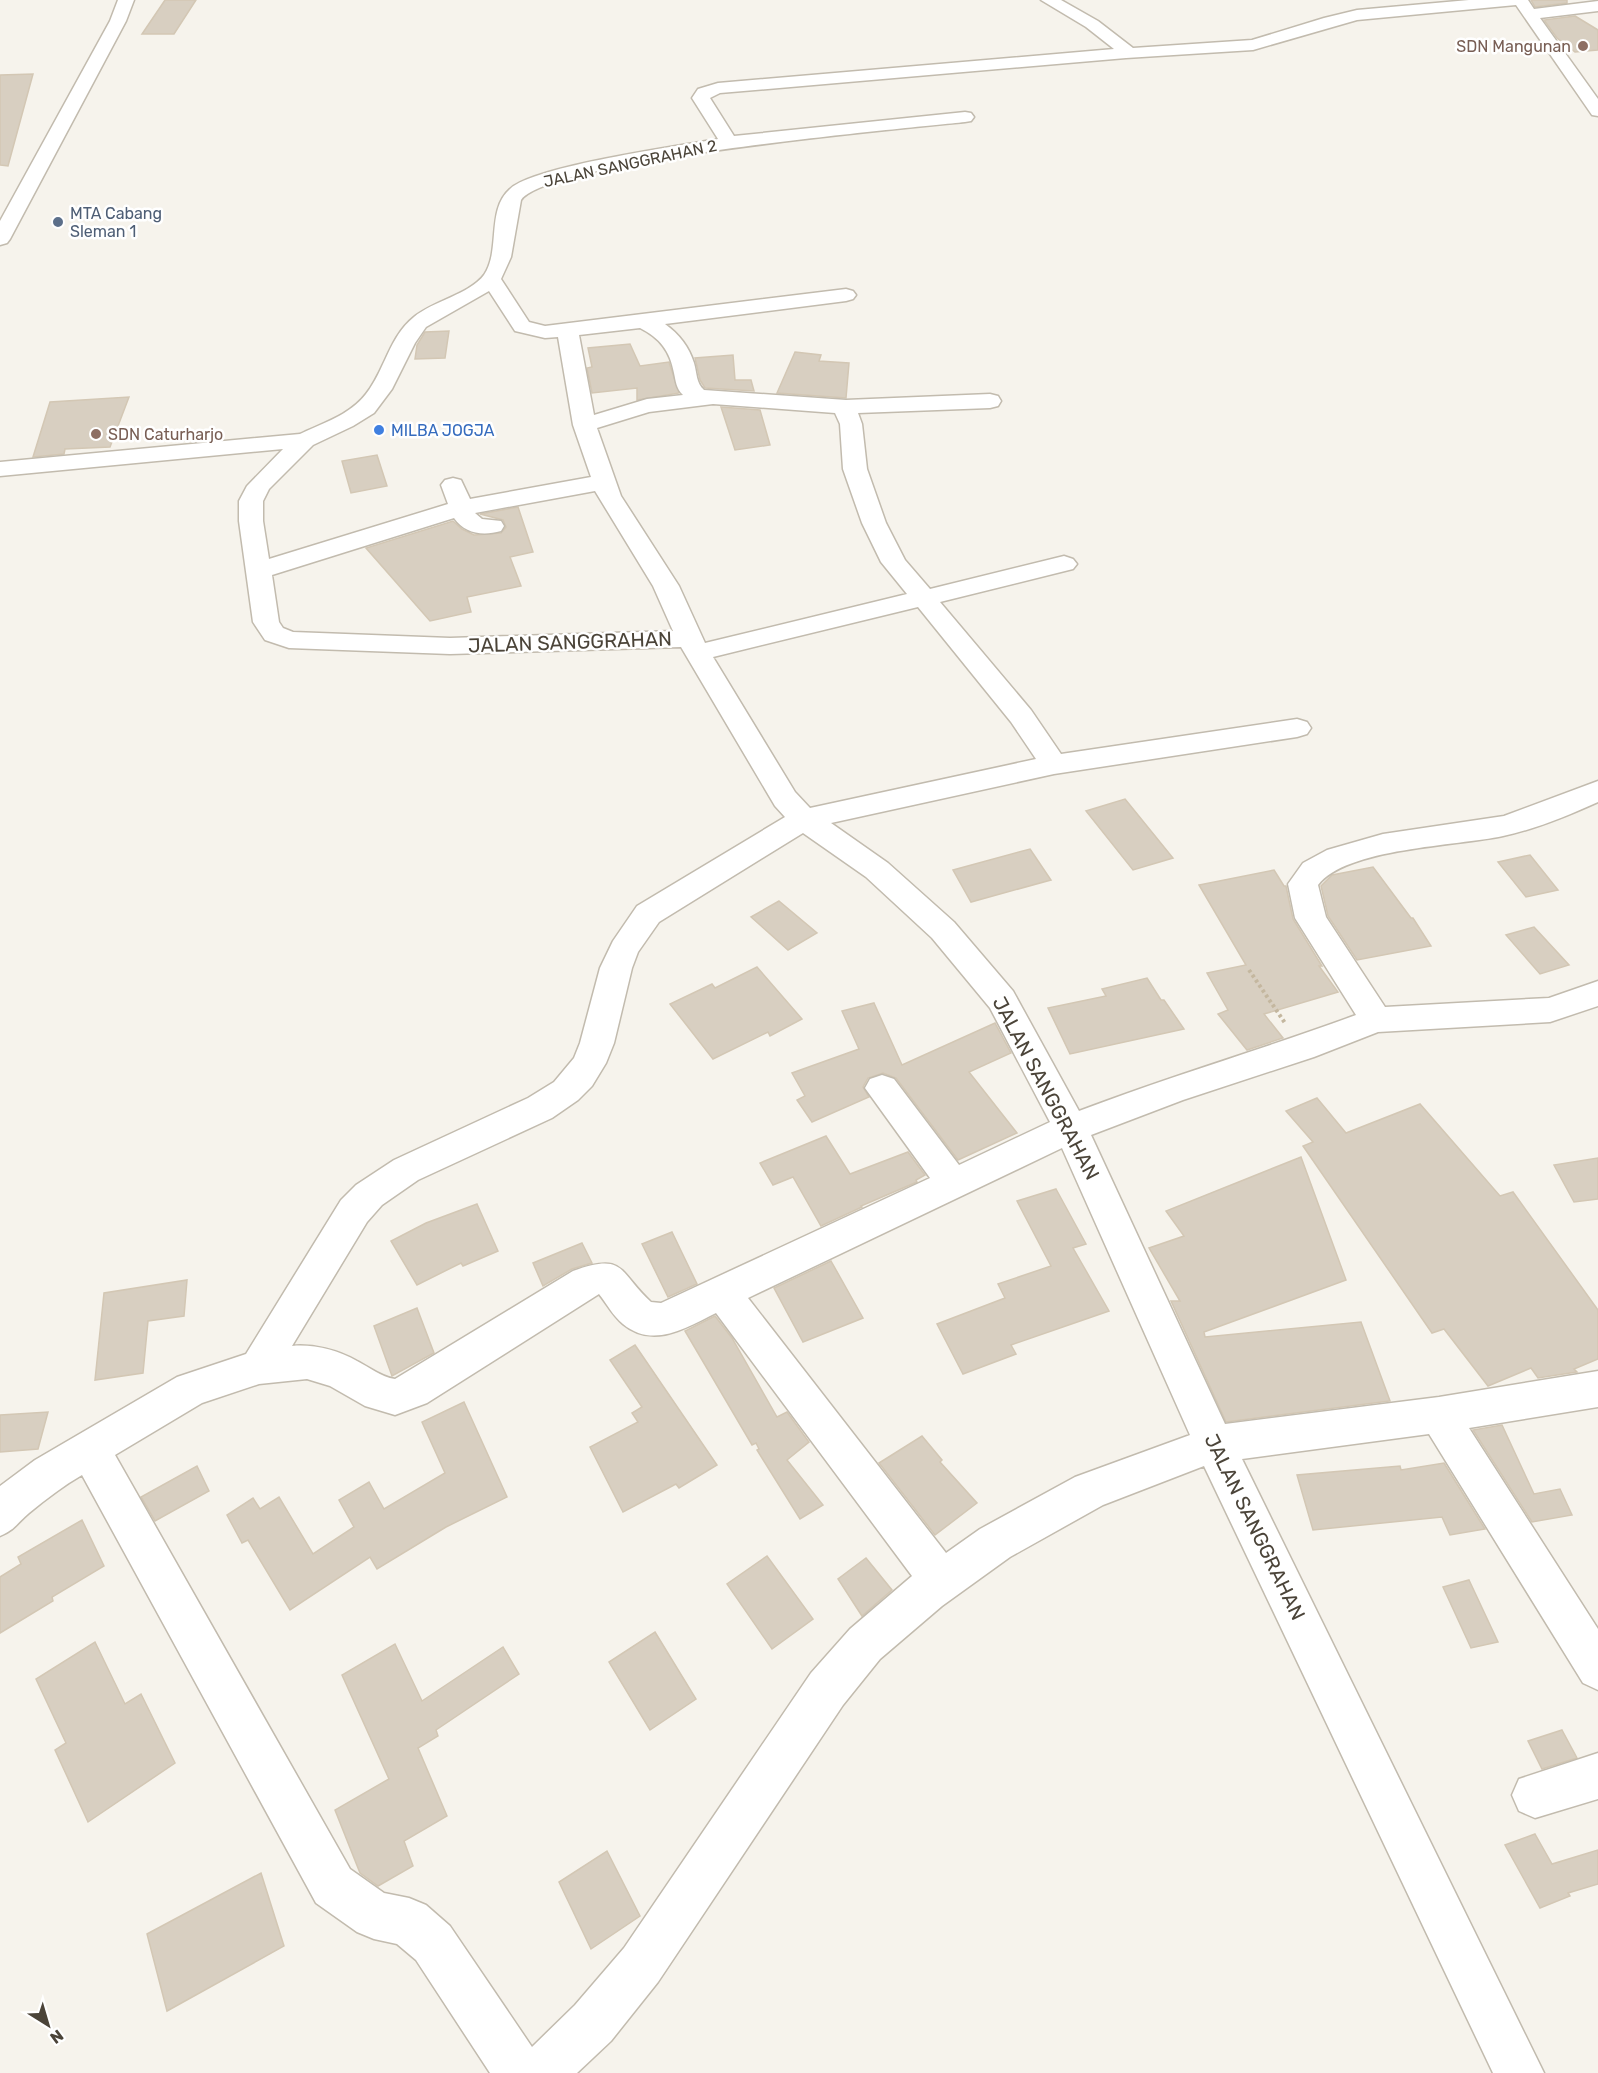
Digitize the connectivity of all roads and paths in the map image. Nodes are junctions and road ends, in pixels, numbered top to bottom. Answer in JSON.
{"nodes":[{"id":1,"x":126,"y":0,"type":"edge"},
{"id":2,"x":1049,"y":0,"type":"edge"},
{"id":3,"x":1524,"y":5,"type":"edge"},
{"id":4,"x":1598,"y":6,"type":"edge"},
{"id":5,"x":1126,"y":53,"type":"junction"},
{"id":6,"x":1598,"y":111,"type":"edge"},
{"id":7,"x":965,"y":117,"type":"dead end"},
{"id":8,"x":729,"y":142,"type":"junction"},
{"id":9,"x":0,"y":239,"type":"edge"},
{"id":10,"x":491,"y":279,"type":"junction"},
{"id":11,"x":846,"y":295,"type":"dead end"},
{"id":12,"x":777,"y":315,"type":"dead end"},
{"id":13,"x":651,"y":325,"type":"junction"},
{"id":14,"x":567,"y":329,"type":"junction"},
{"id":15,"x":706,"y":399,"type":"junction"},
{"id":16,"x":990,"y":401,"type":"dead end"},
{"id":17,"x":846,"y":407,"type":"junction"},
{"id":18,"x":584,"y":425,"type":"junction"},
{"id":19,"x":305,"y":440,"type":"junction"},
{"id":20,"x":0,"y":469,"type":"edge"},
{"id":21,"x":604,"y":482,"type":"junction"},
{"id":22,"x":453,"y":485,"type":"dead end"},
{"id":23,"x":461,"y":508,"type":"junction"},
{"id":24,"x":492,"y":526,"type":"dead end"},
{"id":25,"x":1064,"y":564,"type":"dead end"},
{"id":26,"x":258,"y":571,"type":"junction"},
{"id":27,"x":925,"y":599,"type":"junction"},
{"id":28,"x":693,"y":646,"type":"junction"},
{"id":29,"x":1297,"y":728,"type":"dead end"},
{"id":30,"x":1054,"y":765,"type":"junction"},
{"id":31,"x":1598,"y":791,"type":"edge"},
{"id":32,"x":804,"y":819,"type":"junction"},
{"id":33,"x":1249,"y":970,"type":"dead end"},
{"id":34,"x":1598,"y":994,"type":"edge"},
{"id":35,"x":1376,"y":1020,"type":"junction"},
{"id":36,"x":1302,"y":1048,"type":"junction"},
{"id":37,"x":882,"y":1088,"type":"dead end"},
{"id":38,"x":1071,"y":1128,"type":"junction"},
{"id":39,"x":952,"y":1183,"type":"junction"},
{"id":40,"x":722,"y":1293,"type":"junction"},
{"id":41,"x":260,"y":1367,"type":"junction"},
{"id":42,"x":1598,"y":1389,"type":"edge"},
{"id":43,"x":1439,"y":1415,"type":"junction"},
{"id":44,"x":1214,"y":1444,"type":"junction"},
{"id":45,"x":89,"y":1449,"type":"junction"},
{"id":46,"x":0,"y":1516,"type":"edge"},
{"id":47,"x":941,"y":1581,"type":"junction"},
{"id":48,"x":1598,"y":1668,"type":"edge"},
{"id":49,"x":1598,"y":1776,"type":"edge"},
{"id":50,"x":1534,"y":1795,"type":"dead end"},
{"id":51,"x":520,"y":2073,"type":"edge"},
{"id":52,"x":541,"y":2073,"type":"edge"},
{"id":53,"x":1520,"y":2073,"type":"edge"}],
"edges":[{"from":1,"to":9,"type":"street"},
{"from":2,"to":5,"type":"street"},
{"from":3,"to":4,"type":"street"},
{"from":3,"to":5,"type":"street"},
{"from":3,"to":6,"type":"street"},
{"from":5,"to":8,"type":"street","name":"JALAN SANGGRAHAN 2"},
{"from":7,"to":8,"type":"street"},
{"from":8,"to":10,"type":"street","name":"JALAN SANGGRAHAN 2"},
{"from":10,"to":14,"type":"street"},
{"from":10,"to":19,"type":"street"},
{"from":11,"to":13,"type":"street"},
{"from":12,"to":13,"type":"street"},
{"from":13,"to":14,"type":"street"},
{"from":13,"to":15,"type":"street"},
{"from":14,"to":18,"type":"street"},
{"from":15,"to":17,"type":"street"},
{"from":15,"to":18,"type":"street"},
{"from":16,"to":17,"type":"street"},
{"from":17,"to":27,"type":"street"},
{"from":18,"to":21,"type":"street"},
{"from":19,"to":20,"type":"street"},
{"from":19,"to":26,"type":"street","name":"JALAN SANGGRAHAN"},
{"from":21,"to":23,"type":"street"},
{"from":21,"to":28,"type":"street"},
{"from":22,"to":23,"type":"street"},
{"from":23,"to":24,"type":"street"},
{"from":23,"to":26,"type":"street"},
{"from":25,"to":27,"type":"street"},
{"from":26,"to":28,"type":"street","name":"JALAN SANGGRAHAN"},
{"from":27,"to":28,"type":"street"},
{"from":27,"to":30,"type":"street"},
{"from":28,"to":32,"type":"street","name":"JALAN SANGGRAHAN"},
{"from":29,"to":30,"type":"street"},
{"from":30,"to":32,"type":"street"},
{"from":31,"to":35,"type":"street"},
{"from":32,"to":38,"type":"street","name":"JALAN SANGGRAHAN"},
{"from":32,"to":41,"type":"street"},
{"from":33,"to":36,"type":"path"},
{"from":34,"to":35,"type":"street"},
{"from":35,"to":36,"type":"street"},
{"from":36,"to":38,"type":"street"},
{"from":37,"to":39,"type":"street"},
{"from":38,"to":39,"type":"street"},
{"from":38,"to":44,"type":"street","name":"JALAN SANGGRAHAN"},
{"from":39,"to":40,"type":"street"},
{"from":40,"to":41,"type":"street"},
{"from":40,"to":47,"type":"street"},
{"from":41,"to":45,"type":"street"},
{"from":42,"to":43,"type":"street"},
{"from":43,"to":44,"type":"street"},
{"from":43,"to":48,"type":"street"},
{"from":44,"to":47,"type":"street"},
{"from":44,"to":53,"type":"street","name":"JALAN SANGGRAHAN"},
{"from":45,"to":46,"type":"street"},
{"from":45,"to":51,"type":"street"},
{"from":47,"to":52,"type":"street"},
{"from":49,"to":50,"type":"street"}]}
